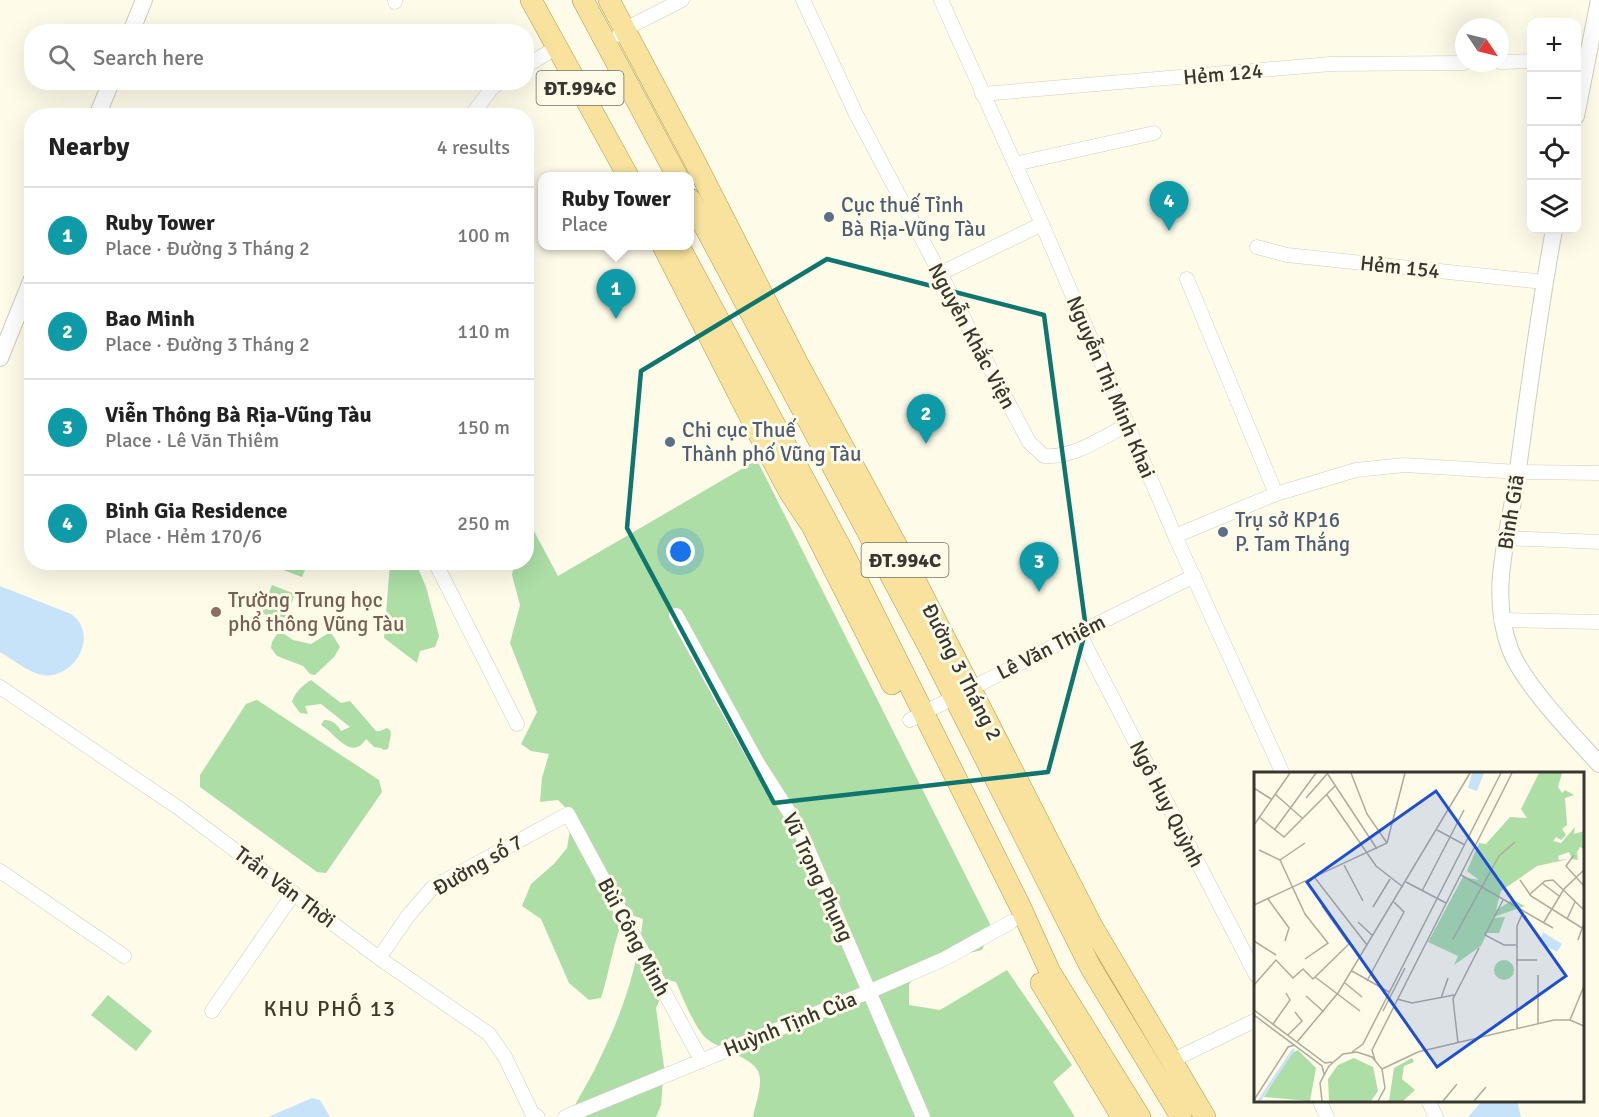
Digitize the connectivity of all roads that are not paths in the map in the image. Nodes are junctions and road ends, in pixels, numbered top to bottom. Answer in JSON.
{"nodes":[{"id":1,"x":144,"y":0,"type":"edge"},
{"id":2,"x":531,"y":0,"type":"edge"},
{"id":3,"x":546,"y":0,"type":"edge"},
{"id":4,"x":583,"y":0,"type":"edge"},
{"id":5,"x":609,"y":0,"type":"edge"},
{"id":6,"x":682,"y":0,"type":"edge"},
{"id":7,"x":803,"y":0,"type":"edge"},
{"id":8,"x":941,"y":0,"type":"edge"},
{"id":9,"x":1599,"y":0,"type":"edge"},
{"id":10,"x":134,"y":24,"type":"edge"},
{"id":11,"x":625,"y":29,"type":"junction"},
{"id":12,"x":608,"y":46,"type":"junction"},
{"id":13,"x":557,"y":47,"type":"junction"},
{"id":14,"x":534,"y":61,"type":"edge"},
{"id":15,"x":1509,"y":62,"type":"edge"},
{"id":16,"x":1527,"y":62,"type":"edge"},
{"id":17,"x":1582,"y":62,"type":"edge"},
{"id":18,"x":1455,"y":63,"type":"edge"},
{"id":19,"x":575,"y":67,"type":"junction"},
{"id":20,"x":108,"y":90,"type":"edge"},
{"id":21,"x":490,"y":90,"type":"edge"},
{"id":22,"x":982,"y":94,"type":"junction"},
{"id":23,"x":101,"y":108,"type":"edge"},
{"id":24,"x":477,"y":108,"type":"edge"},
{"id":25,"x":1154,"y":133,"type":"dead end"},
{"id":26,"x":1015,"y":164,"type":"junction"},
{"id":27,"x":626,"y":172,"type":"edge"},
{"id":28,"x":639,"y":172,"type":"edge"},
{"id":29,"x":674,"y":172,"type":"edge"},
{"id":30,"x":694,"y":206,"type":"edge"},
{"id":31,"x":1042,"y":224,"type":"junction"},
{"id":32,"x":1553,"y":234,"type":"edge"},
{"id":33,"x":1257,"y":247,"type":"dead end"},
{"id":34,"x":665,"y":250,"type":"edge"},
{"id":35,"x":681,"y":250,"type":"edge"},
{"id":36,"x":939,"y":274,"type":"junction"},
{"id":37,"x":1187,"y":279,"type":"dead end"},
{"id":38,"x":1544,"y":282,"type":"junction"},
{"id":39,"x":24,"y":299,"type":"edge"},
{"id":40,"x":0,"y":358,"type":"edge"},
{"id":41,"x":1127,"y":425,"type":"junction"},
{"id":42,"x":1518,"y":472,"type":"junction"},
{"id":43,"x":1599,"y":473,"type":"edge"},
{"id":44,"x":1276,"y":494,"type":"junction"},
{"id":45,"x":1175,"y":536,"type":"junction"},
{"id":46,"x":1505,"y":538,"type":"junction"},
{"id":47,"x":1599,"y":542,"type":"edge"},
{"id":48,"x":439,"y":570,"type":"edge"},
{"id":49,"x":1194,"y":576,"type":"junction"},
{"id":50,"x":676,"y":615,"type":"dead end"},
{"id":51,"x":1501,"y":620,"type":"junction"},
{"id":52,"x":1599,"y":622,"type":"edge"},
{"id":53,"x":1078,"y":633,"type":"junction"},
{"id":54,"x":0,"y":687,"type":"edge"},
{"id":55,"x":962,"y":693,"type":"junction"},
{"id":56,"x":916,"y":717,"type":"junction"},
{"id":57,"x":517,"y":723,"type":"dead end"},
{"id":58,"x":1599,"y":764,"type":"edge"},
{"id":59,"x":1282,"y":772,"type":"edge"},
{"id":60,"x":568,"y":814,"type":"joint"},
{"id":61,"x":0,"y":871,"type":"edge"},
{"id":62,"x":294,"y":893,"type":"junction"},
{"id":63,"x":1064,"y":893,"type":"junction"},
{"id":64,"x":1013,"y":914,"type":"junction"},
{"id":65,"x":124,"y":956,"type":"dead end"},
{"id":66,"x":379,"y":958,"type":"junction"},
{"id":67,"x":1254,"y":971,"type":"edge"},
{"id":68,"x":869,"y":992,"type":"junction"},
{"id":69,"x":212,"y":1011,"type":"dead end"},
{"id":70,"x":1254,"y":1021,"type":"edge"},
{"id":71,"x":701,"y":1060,"type":"junction"},
{"id":72,"x":1171,"y":1061,"type":"junction"},
{"id":73,"x":1320,"y":1102,"type":"edge"},
{"id":74,"x":1428,"y":1102,"type":"edge"},
{"id":75,"x":538,"y":1117,"type":"edge"},
{"id":76,"x":564,"y":1117,"type":"edge"},
{"id":77,"x":923,"y":1117,"type":"edge"},
{"id":78,"x":1122,"y":1117,"type":"edge"},
{"id":79,"x":1140,"y":1117,"type":"edge"},
{"id":80,"x":1180,"y":1117,"type":"edge"},
{"id":81,"x":1205,"y":1117,"type":"edge"},
{"id":82,"x":1327,"y":1117,"type":"edge"},
{"id":83,"x":1436,"y":1117,"type":"edge"}],
"edges":[{"from":1,"to":10,"type":"street"},
{"from":2,"to":13,"type":"main road","number":"ĐT.994C"},
{"from":3,"to":19,"type":"main road","number":"ĐT.994C"},
{"from":4,"to":12,"type":"main road","number":"ĐT.994C"},
{"from":5,"to":11,"type":"main road","name":"Đường 3 Tháng 2","number":"ĐT.994C"},
{"from":6,"to":11,"type":"street"},
{"from":7,"to":36,"type":"street","name":"Nguyễn Khắc Viện"},
{"from":8,"to":22,"type":"street","name":"Nguyễn Thị Minh Khai"},
{"from":9,"to":17,"type":"street"},
{"from":11,"to":12,"type":"street"},
{"from":11,"to":55,"type":"main road","name":"Đường 3 Tháng 2","number":"ĐT.994C"},
{"from":12,"to":29,"type":"main road","number":"ĐT.994C"},
{"from":13,"to":14,"type":"street"},
{"from":13,"to":19,"type":"main road","number":"ĐT.994C"},
{"from":15,"to":16,"type":"street"},
{"from":18,"to":22,"type":"street","name":"Hẻm 124"},
{"from":19,"to":27,"type":"main road","number":"ĐT.994C"},
{"from":19,"to":28,"type":"main road","number":"ĐT.994C"},
{"from":20,"to":23,"type":"street"},
{"from":21,"to":24,"type":"street"},
{"from":22,"to":26,"type":"street","name":"Nguyễn Thị Minh Khai"},
{"from":25,"to":26,"type":"street"},
{"from":26,"to":31,"type":"street","name":"Nguyễn Thị Minh Khai"},
{"from":30,"to":55,"type":"main road","name":"Đường 3 Tháng 2","number":"ĐT.994C"},
{"from":31,"to":36,"type":"street"},
{"from":31,"to":41,"type":"street","name":"Nguyễn Thị Minh Khai"},
{"from":32,"to":38,"type":"street","name":"Bình Giã"},
{"from":33,"to":38,"type":"street","name":"Hẻm 154"},
{"from":34,"to":56,"type":"main road","number":"ĐT.994C"},
{"from":35,"to":56,"type":"main road","number":"ĐT.994C"},
{"from":36,"to":41,"type":"street","name":"Nguyễn Khắc Viện"},
{"from":37,"to":44,"type":"street"},
{"from":38,"to":42,"type":"street","name":"Bình Giã"},
{"from":39,"to":40,"type":"street"},
{"from":41,"to":45,"type":"street","name":"Nguyễn Thị Minh Khai"},
{"from":42,"to":43,"type":"street"},
{"from":42,"to":44,"type":"street"},
{"from":42,"to":46,"type":"street","name":"Bình Giã"},
{"from":44,"to":45,"type":"street"},
{"from":45,"to":49,"type":"street","name":"Nguyễn Thị Minh Khai"},
{"from":46,"to":47,"type":"street"},
{"from":46,"to":51,"type":"street","name":"Bình Giã"},
{"from":48,"to":57,"type":"street"},
{"from":49,"to":53,"type":"street","name":"Lê Văn Thiêm"},
{"from":49,"to":59,"type":"street","name":"Nguyễn Thị Minh Khai"},
{"from":50,"to":68,"type":"street","name":"Vũ Trọng Phụng"},
{"from":51,"to":52,"type":"street"},
{"from":51,"to":58,"type":"street","name":"Bình Giã"},
{"from":53,"to":55,"type":"street","name":"Lê Văn Thiêm"},
{"from":53,"to":67,"type":"street","name":"Ngô Huy Quỳnh"},
{"from":54,"to":62,"type":"street","name":"Trần Văn Thời"},
{"from":55,"to":56,"type":"street","name":"Lê Văn Thiêm"},
{"from":55,"to":63,"type":"main road","name":"Đường 3 Tháng 2","number":"ĐT.994C"},
{"from":56,"to":64,"type":"main road","number":"ĐT.994C"},
{"from":60,"to":66,"type":"street","name":"Đường số 7"},
{"from":60,"to":71,"type":"street","name":"Bùi Công Minh"},
{"from":61,"to":65,"type":"street"},
{"from":62,"to":66,"type":"street","name":"Trần Văn Thời"},
{"from":62,"to":69,"type":"street"},
{"from":63,"to":72,"type":"main road","name":"Đường 3 Tháng 2","number":"ĐT.994C"},
{"from":63,"to":80,"type":"main road","name":"Đường 3 Tháng 2","number":"ĐT.994C"},
{"from":64,"to":68,"type":"street","name":"Huỳnh Tịnh Của"},
{"from":64,"to":78,"type":"main road","number":"ĐT.994C"},
{"from":64,"to":79,"type":"main road","number":"ĐT.994C"},
{"from":66,"to":75,"type":"street","name":"Trần Văn Thời"},
{"from":68,"to":71,"type":"street","name":"Huỳnh Tịnh Của"},
{"from":68,"to":77,"type":"street","name":"Vũ Trọng Phụng"},
{"from":70,"to":72,"type":"street"},
{"from":71,"to":76,"type":"street","name":"Huỳnh Tịnh Của"},
{"from":72,"to":81,"type":"main road","name":"Đường 3 Tháng 2","number":"ĐT.994C"},
{"from":73,"to":82,"type":"street"},
{"from":74,"to":83,"type":"street"}]}
